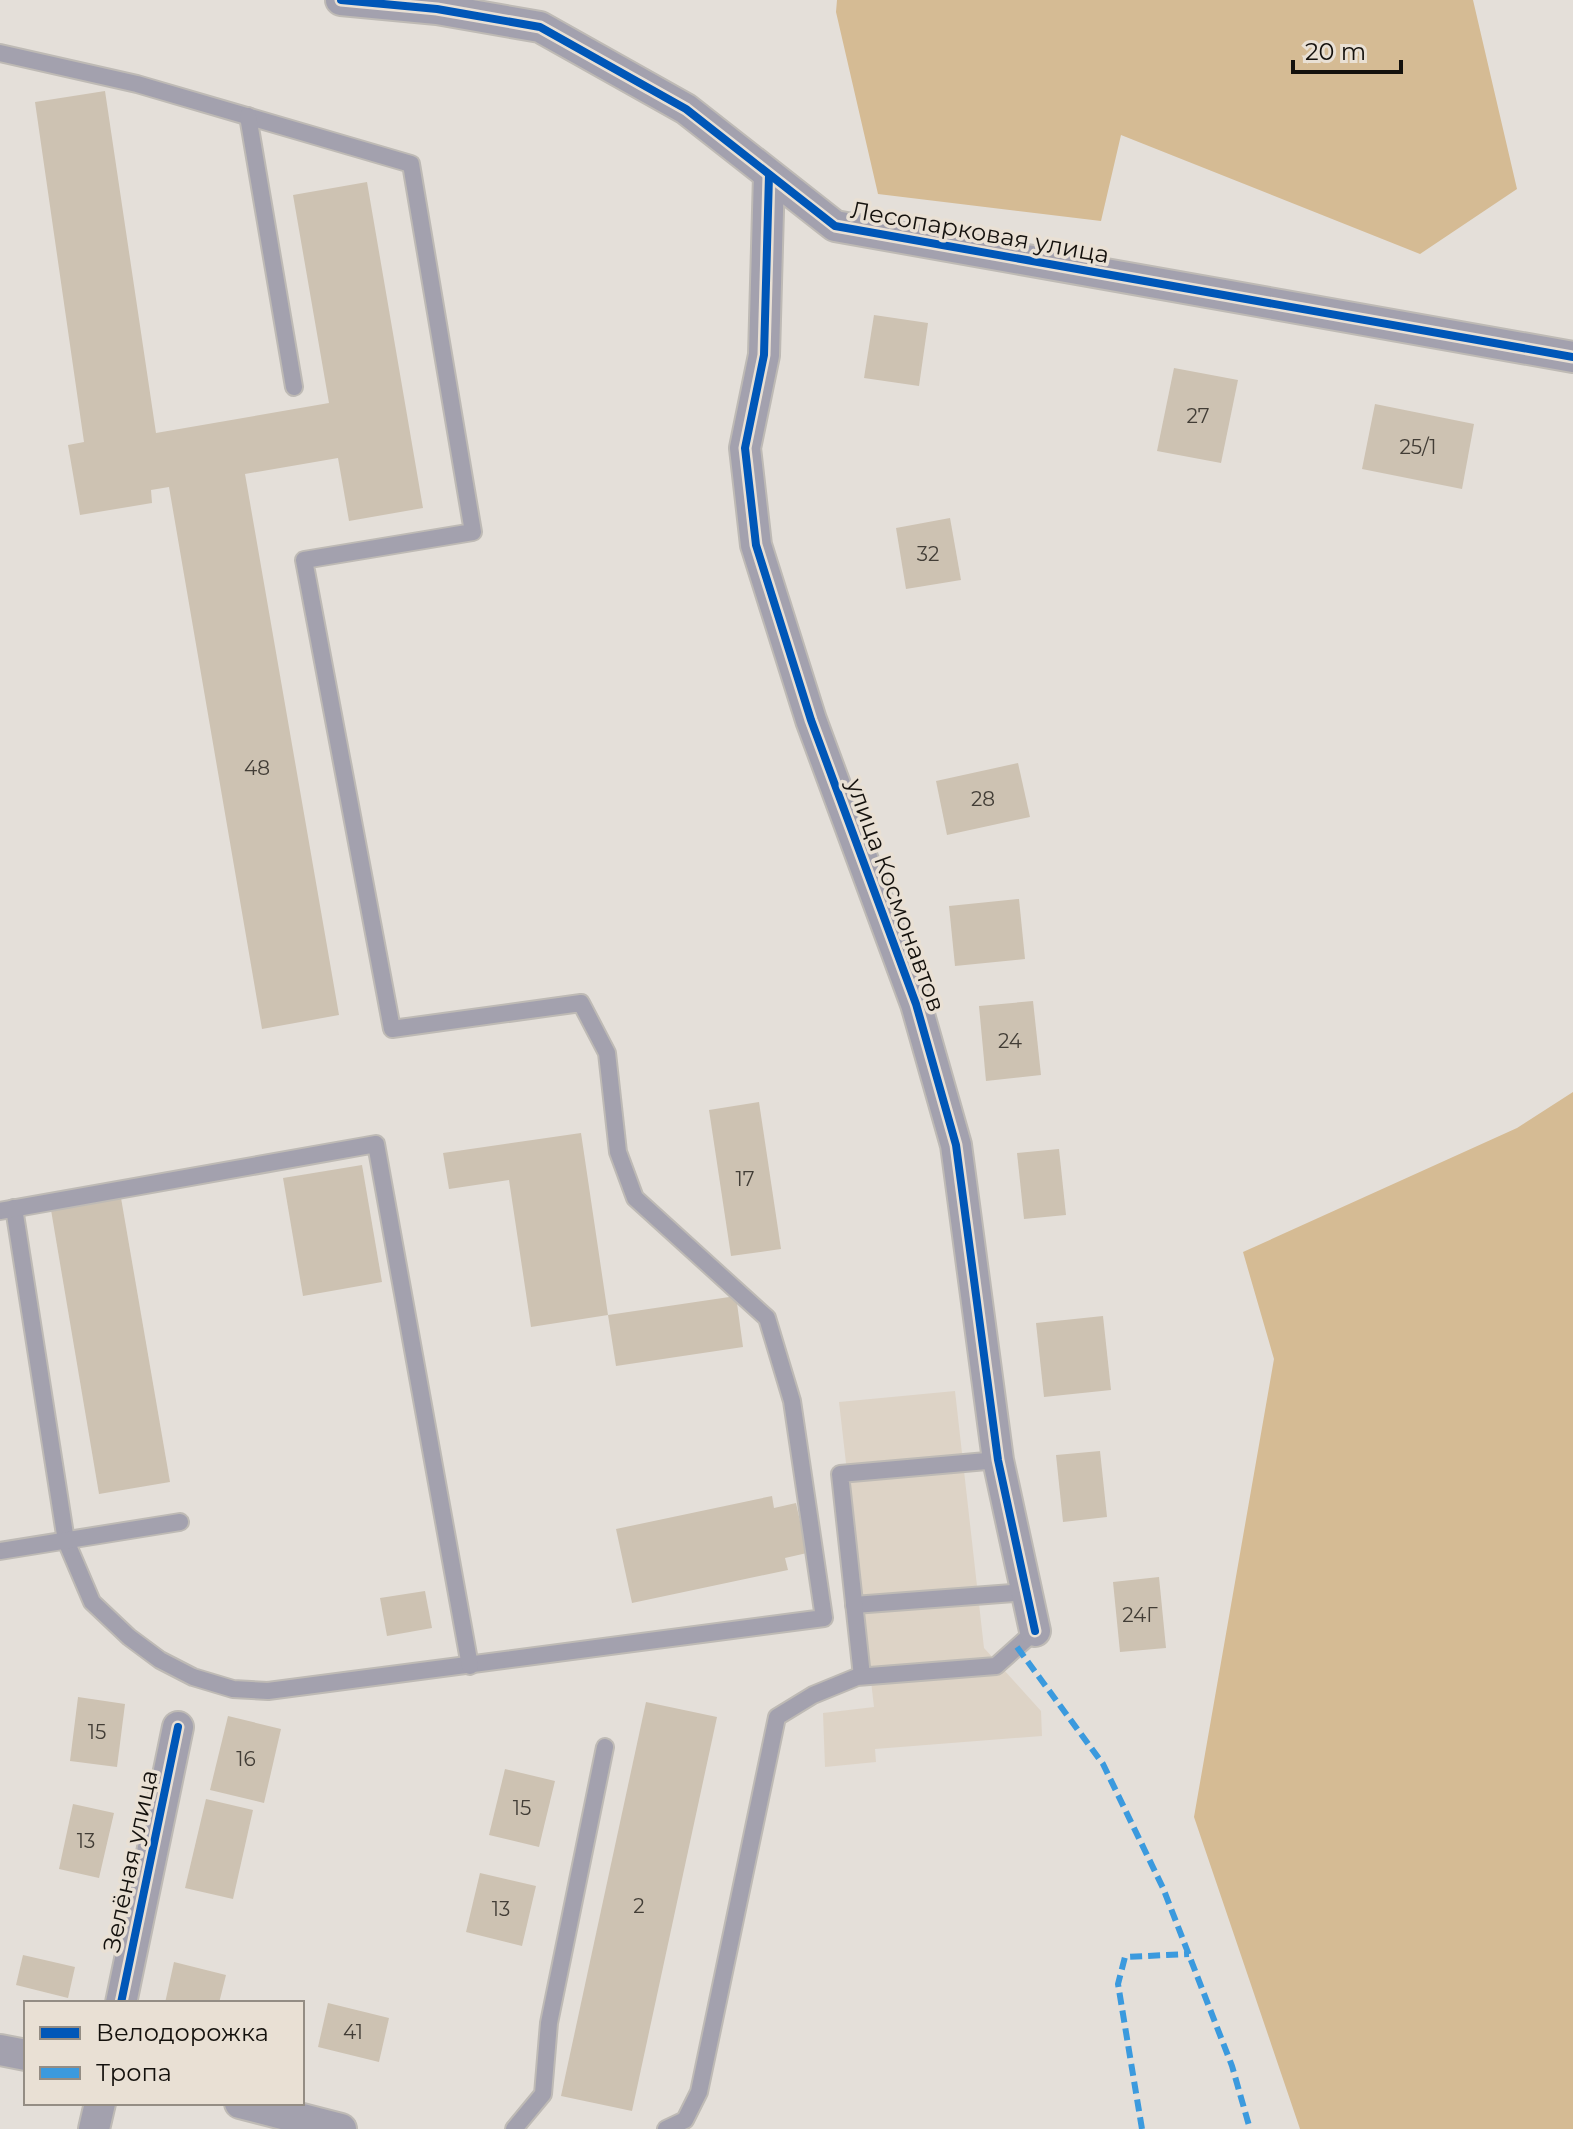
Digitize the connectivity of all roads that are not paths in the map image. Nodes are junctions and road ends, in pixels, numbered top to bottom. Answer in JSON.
{"nodes":[{"id":1,"x":341,"y":0,"type":"edge"},
{"id":2,"x":0,"y":53,"type":"edge"},
{"id":3,"x":248,"y":116,"type":"junction"},
{"id":4,"x":769,"y":175,"type":"junction"},
{"id":5,"x":1573,"y":357,"type":"edge"},
{"id":6,"x":294,"y":387,"type":"dead end"},
{"id":7,"x":7,"y":1210,"type":"edge"},
{"id":8,"x":998,"y":1460,"type":"junction"},
{"id":9,"x":180,"y":1522,"type":"dead end"},
{"id":10,"x":66,"y":1541,"type":"junction"},
{"id":11,"x":0,"y":1551,"type":"edge"},
{"id":12,"x":1026,"y":1592,"type":"junction"},
{"id":13,"x":854,"y":1605,"type":"junction"},
{"id":14,"x":1035,"y":1631,"type":"joint"},
{"id":15,"x":470,"y":1666,"type":"junction"},
{"id":16,"x":862,"y":1676,"type":"junction"},
{"id":17,"x":178,"y":1727,"type":"dead end"},
{"id":18,"x":605,"y":1747,"type":"dead end"},
{"id":19,"x":121,"y":2001,"type":"edge"},
{"id":20,"x":0,"y":2050,"type":"edge"},
{"id":21,"x":24,"y":2055,"type":"edge"},
{"id":22,"x":100,"y":2105,"type":"edge"},
{"id":23,"x":248,"y":2105,"type":"edge"},
{"id":24,"x":94,"y":2129,"type":"edge"},
{"id":25,"x":341,"y":2129,"type":"edge"},
{"id":26,"x":514,"y":2129,"type":"edge"},
{"id":27,"x":666,"y":2129,"type":"edge"}],
"edges":[{"from":1,"to":4,"type":"street","name":"Лесопарковая улица"},
{"from":2,"to":3,"type":"lane"},
{"from":3,"to":6,"type":"lane"},
{"from":3,"to":15,"type":"lane"},
{"from":4,"to":5,"type":"street","name":"Лесопарковая улица"},
{"from":4,"to":8,"type":"street","name":"улица Космонавтов"},
{"from":7,"to":10,"type":"lane"},
{"from":7,"to":15,"type":"lane"},
{"from":8,"to":12,"type":"street","name":"улица Космонавтов"},
{"from":8,"to":13,"type":"lane"},
{"from":9,"to":10,"type":"lane"},
{"from":10,"to":11,"type":"lane"},
{"from":10,"to":15,"type":"lane"},
{"from":12,"to":13,"type":"lane"},
{"from":12,"to":14,"type":"street","name":"улица Космонавтов"},
{"from":13,"to":16,"type":"lane"},
{"from":14,"to":16,"type":"lane"},
{"from":16,"to":27,"type":"lane"},
{"from":17,"to":19,"type":"street","name":"Зелёная улица"},
{"from":18,"to":26,"type":"lane"},
{"from":20,"to":21,"type":"street"},
{"from":22,"to":24,"type":"street"},
{"from":23,"to":25,"type":"street"}]}
